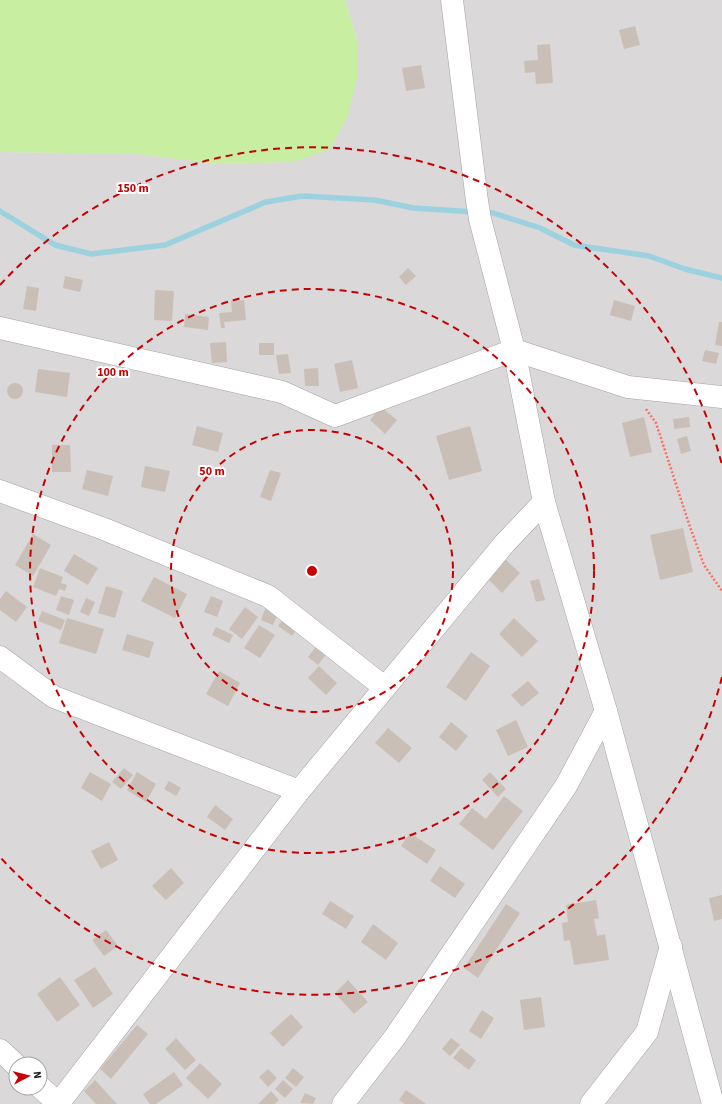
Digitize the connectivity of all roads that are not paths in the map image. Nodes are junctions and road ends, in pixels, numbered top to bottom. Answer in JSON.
{"nodes":[{"id":1,"x":452,"y":0,"type":"edge"},
{"id":2,"x":0,"y":328,"type":"edge"},
{"id":3,"x":514,"y":350,"type":"junction"},
{"id":4,"x":722,"y":396,"type":"edge"},
{"id":5,"x":0,"y":491,"type":"edge"},
{"id":6,"x":544,"y":502,"type":"junction"},
{"id":7,"x":0,"y":657,"type":"edge"},
{"id":8,"x":384,"y":687,"type":"junction"},
{"id":9,"x":606,"y":711,"type":"junction"},
{"id":10,"x":299,"y":791,"type":"junction"},
{"id":11,"x":671,"y":946,"type":"junction"},
{"id":12,"x":0,"y":1050,"type":"edge"},
{"id":13,"x":8,"y":1058,"type":"edge"},
{"id":14,"x":48,"y":1094,"type":"edge"},
{"id":15,"x":59,"y":1104,"type":"edge"},
{"id":16,"x":343,"y":1104,"type":"edge"},
{"id":17,"x":591,"y":1104,"type":"edge"},
{"id":18,"x":713,"y":1104,"type":"edge"}],
"edges":[{"from":1,"to":3,"type":"street"},
{"from":2,"to":3,"type":"street"},
{"from":3,"to":4,"type":"street"},
{"from":3,"to":6,"type":"street"},
{"from":5,"to":8,"type":"street"},
{"from":6,"to":8,"type":"street"},
{"from":6,"to":9,"type":"street"},
{"from":7,"to":10,"type":"street"},
{"from":8,"to":10,"type":"street"},
{"from":9,"to":11,"type":"street"},
{"from":9,"to":16,"type":"street"},
{"from":10,"to":15,"type":"street"},
{"from":11,"to":17,"type":"street"},
{"from":11,"to":18,"type":"street"},
{"from":12,"to":13,"type":"street"},
{"from":14,"to":15,"type":"street"}]}
